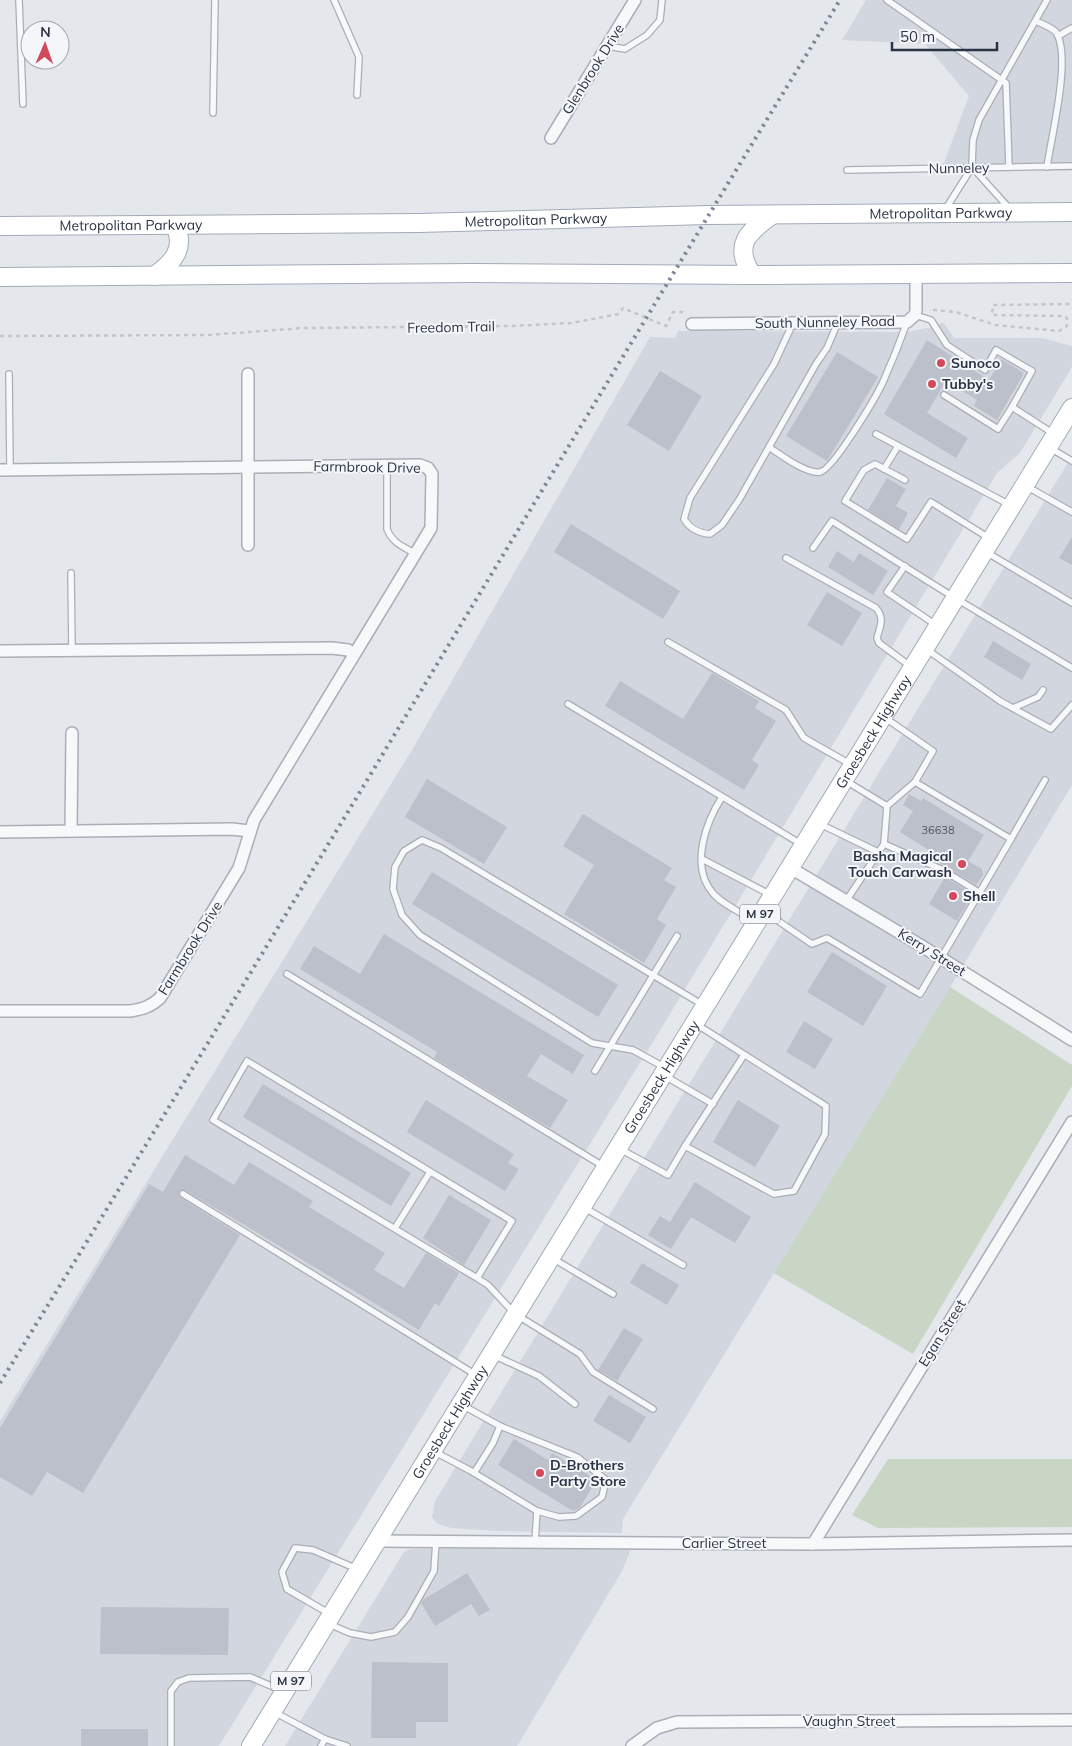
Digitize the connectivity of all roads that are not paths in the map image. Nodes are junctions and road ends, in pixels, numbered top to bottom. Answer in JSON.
{"nodes":[{"id":1,"x":19,"y":0,"type":"edge"},
{"id":2,"x":215,"y":0,"type":"edge"},
{"id":3,"x":334,"y":0,"type":"edge"},
{"id":4,"x":635,"y":0,"type":"edge"},
{"id":5,"x":662,"y":0,"type":"edge"},
{"id":6,"x":888,"y":0,"type":"edge"},
{"id":7,"x":1048,"y":0,"type":"edge"},
{"id":8,"x":1036,"y":21,"type":"junction"},
{"id":9,"x":1072,"y":28,"type":"edge"},
{"id":10,"x":1058,"y":36,"type":"junction"},
{"id":11,"x":607,"y":46,"type":"junction"},
{"id":12,"x":1002,"y":81,"type":"junction"},
{"id":13,"x":357,"y":95,"type":"dead end"},
{"id":14,"x":23,"y":104,"type":"dead end"},
{"id":15,"x":214,"y":114,"type":"dead end"},
{"id":16,"x":551,"y":138,"type":"dead end"},
{"id":17,"x":1047,"y":166,"type":"junction"},
{"id":18,"x":1072,"y":166,"type":"edge"},
{"id":19,"x":972,"y":167,"type":"junction"},
{"id":20,"x":1009,"y":167,"type":"junction"},
{"id":21,"x":847,"y":170,"type":"dead end"},
{"id":22,"x":1072,"y":212,"type":"edge"},
{"id":23,"x":1014,"y":213,"type":"junction"},
{"id":24,"x":942,"y":214,"type":"junction"},
{"id":25,"x":772,"y":215,"type":"junction"},
{"id":26,"x":175,"y":225,"type":"junction"},
{"id":27,"x":0,"y":226,"type":"edge"},
{"id":28,"x":1072,"y":273,"type":"edge"},
{"id":29,"x":916,"y":274,"type":"junction"},
{"id":30,"x":752,"y":275,"type":"junction"},
{"id":31,"x":154,"y":276,"type":"junction"},
{"id":32,"x":0,"y":277,"type":"edge"},
{"id":33,"x":692,"y":318,"type":"road end"},
{"id":34,"x":911,"y":318,"type":"junction"},
{"id":35,"x":838,"y":322,"type":"junction"},
{"id":36,"x":793,"y":323,"type":"junction"},
{"id":37,"x":9,"y":374,"type":"dead end"},
{"id":38,"x":248,"y":374,"type":"dead end"},
{"id":39,"x":944,"y":395,"type":"dead end"},
{"id":40,"x":1012,"y":407,"type":"junction"},
{"id":41,"x":1072,"y":408,"type":"edge"},
{"id":42,"x":876,"y":434,"type":"dead end"},
{"id":43,"x":1052,"y":441,"type":"junction"},
{"id":44,"x":898,"y":446,"type":"junction"},
{"id":45,"x":769,"y":447,"type":"junction"},
{"id":46,"x":1072,"y":461,"type":"edge"},
{"id":47,"x":386,"y":465,"type":"junction"},
{"id":48,"x":248,"y":467,"type":"junction"},
{"id":49,"x":884,"y":469,"type":"junction"},
{"id":50,"x":5,"y":470,"type":"edge"},
{"id":51,"x":906,"y":480,"type":"dead end"},
{"id":52,"x":1024,"y":485,"type":"junction"},
{"id":53,"x":1012,"y":506,"type":"junction"},
{"id":54,"x":1072,"y":512,"type":"edge"},
{"id":55,"x":248,"y":545,"type":"dead end"},
{"id":56,"x":988,"y":545,"type":"junction"},
{"id":57,"x":813,"y":548,"type":"dead end"},
{"id":58,"x":416,"y":554,"type":"junction"},
{"id":59,"x":786,"y":558,"type":"dead end"},
{"id":60,"x":904,"y":566,"type":"junction"},
{"id":61,"x":71,"y":573,"type":"dead end"},
{"id":62,"x":955,"y":598,"type":"junction"},
{"id":63,"x":1072,"y":603,"type":"edge"},
{"id":64,"x":938,"y":626,"type":"junction"},
{"id":65,"x":668,"y":642,"type":"dead end"},
{"id":66,"x":924,"y":648,"type":"junction"},
{"id":67,"x":72,"y":650,"type":"junction"},
{"id":68,"x":0,"y":651,"type":"edge"},
{"id":69,"x":354,"y":654,"type":"junction"},
{"id":70,"x":912,"y":668,"type":"junction"},
{"id":71,"x":1072,"y":668,"type":"edge"},
{"id":72,"x":1044,"y":690,"type":"dead end"},
{"id":73,"x":568,"y":704,"type":"dead end"},
{"id":74,"x":1072,"y":705,"type":"edge"},
{"id":75,"x":1013,"y":708,"type":"junction"},
{"id":76,"x":882,"y":716,"type":"junction"},
{"id":77,"x":72,"y":733,"type":"dead end"},
{"id":78,"x":848,"y":772,"type":"junction"},
{"id":79,"x":1045,"y":780,"type":"dead end"},
{"id":80,"x":914,"y":782,"type":"junction"},
{"id":81,"x":722,"y":796,"type":"junction"},
{"id":82,"x":887,"y":806,"type":"junction"},
{"id":83,"x":817,"y":822,"type":"junction"},
{"id":84,"x":71,"y":831,"type":"junction"},
{"id":85,"x":249,"y":831,"type":"junction"},
{"id":86,"x":0,"y":832,"type":"edge"},
{"id":87,"x":1012,"y":839,"type":"junction"},
{"id":88,"x":884,"y":844,"type":"junction"},
{"id":89,"x":803,"y":845,"type":"junction"},
{"id":90,"x":878,"y":852,"type":"junction"},
{"id":91,"x":702,"y":859,"type":"junction"},
{"id":92,"x":789,"y":867,"type":"junction"},
{"id":93,"x":980,"y":893,"type":"junction"},
{"id":94,"x":846,"y":901,"type":"junction"},
{"id":95,"x":763,"y":910,"type":"junction"},
{"id":96,"x":677,"y":936,"type":"dead end"},
{"id":97,"x":942,"y":958,"type":"junction"},
{"id":98,"x":286,"y":974,"type":"dead end"},
{"id":99,"x":653,"y":975,"type":"junction"},
{"id":100,"x":704,"y":1006,"type":"junction"},
{"id":101,"x":0,"y":1011,"type":"edge"},
{"id":102,"x":694,"y":1023,"type":"junction"},
{"id":103,"x":1072,"y":1040,"type":"edge"},
{"id":104,"x":610,"y":1046,"type":"junction"},
{"id":105,"x":744,"y":1055,"type":"junction"},
{"id":106,"x":595,"y":1071,"type":"dead end"},
{"id":107,"x":664,"y":1071,"type":"junction"},
{"id":108,"x":713,"y":1104,"type":"junction"},
{"id":109,"x":1072,"y":1122,"type":"edge"},
{"id":110,"x":685,"y":1146,"type":"junction"},
{"id":111,"x":618,"y":1148,"type":"junction"},
{"id":112,"x":605,"y":1168,"type":"junction"},
{"id":113,"x":430,"y":1172,"type":"junction"},
{"id":114,"x":183,"y":1194,"type":"dead end"},
{"id":115,"x":582,"y":1206,"type":"junction"},
{"id":116,"x":395,"y":1228,"type":"junction"},
{"id":117,"x":551,"y":1257,"type":"junction"},
{"id":118,"x":683,"y":1265,"type":"dead end"},
{"id":119,"x":477,"y":1278,"type":"junction"},
{"id":120,"x":612,"y":1294,"type":"dead end"},
{"id":121,"x":515,"y":1314,"type":"junction"},
{"id":122,"x":491,"y":1354,"type":"junction"},
{"id":123,"x":478,"y":1376,"type":"junction"},
{"id":124,"x":461,"y":1404,"type":"junction"},
{"id":125,"x":575,"y":1404,"type":"dead end"},
{"id":126,"x":653,"y":1409,"type":"dead end"},
{"id":127,"x":500,"y":1426,"type":"junction"},
{"id":128,"x":432,"y":1451,"type":"junction"},
{"id":129,"x":474,"y":1473,"type":"junction"},
{"id":130,"x":537,"y":1511,"type":"junction"},
{"id":131,"x":1072,"y":1540,"type":"edge"},
{"id":132,"x":377,"y":1541,"type":"junction"},
{"id":133,"x":436,"y":1541,"type":"junction"},
{"id":134,"x":535,"y":1542,"type":"junction"},
{"id":135,"x":813,"y":1544,"type":"junction"},
{"id":136,"x":359,"y":1570,"type":"junction"},
{"id":137,"x":329,"y":1619,"type":"junction"},
{"id":138,"x":285,"y":1692,"type":"junction"},
{"id":139,"x":273,"y":1711,"type":"junction"},
{"id":140,"x":1072,"y":1720,"type":"edge"},
{"id":141,"x":325,"y":1739,"type":"junction"},
{"id":142,"x":171,"y":1746,"type":"edge"},
{"id":143,"x":251,"y":1746,"type":"edge"},
{"id":144,"x":321,"y":1746,"type":"edge"},
{"id":145,"x":347,"y":1746,"type":"edge"},
{"id":146,"x":632,"y":1746,"type":"edge"}],
"edges":[{"from":1,"to":14,"type":"lane"},
{"from":2,"to":15,"type":"lane"},
{"from":3,"to":13,"type":"lane"},
{"from":4,"to":11,"type":"street","name":"Glenbrook Drive"},
{"from":5,"to":11,"type":"lane"},
{"from":6,"to":12,"type":"lane"},
{"from":7,"to":8,"type":"lane"},
{"from":8,"to":10,"type":"lane"},
{"from":8,"to":12,"type":"lane"},
{"from":9,"to":10,"type":"lane"},
{"from":10,"to":17,"type":"lane"},
{"from":11,"to":16,"type":"street","name":"Glenbrook Drive"},
{"from":12,"to":19,"type":"lane"},
{"from":12,"to":20,"type":"lane"},
{"from":17,"to":18,"type":"lane","name":"Nunneley"},
{"from":17,"to":20,"type":"lane","name":"Nunneley"},
{"from":19,"to":20,"type":"lane","name":"Nunneley"},
{"from":19,"to":21,"type":"lane","name":"Nunneley"},
{"from":19,"to":23,"type":"lane"},
{"from":19,"to":24,"type":"lane"},
{"from":22,"to":23,"type":"main road","name":"Metropolitan Parkway"},
{"from":23,"to":24,"type":"main road","name":"Metropolitan Parkway"},
{"from":24,"to":25,"type":"main road","name":"Metropolitan Parkway"},
{"from":25,"to":26,"type":"main road","name":"Metropolitan Parkway"},
{"from":25,"to":30,"type":"main road"},
{"from":26,"to":27,"type":"main road","name":"Metropolitan Parkway"},
{"from":26,"to":31,"type":"main road"},
{"from":28,"to":29,"type":"main road"},
{"from":29,"to":30,"type":"main road"},
{"from":29,"to":34,"type":"street","name":"South Nunneley Road"},
{"from":30,"to":31,"type":"main road"},
{"from":31,"to":32,"type":"main road"},
{"from":33,"to":36,"type":"street","name":"South Nunneley Road"},
{"from":34,"to":35,"type":"street","name":"South Nunneley Road"},
{"from":34,"to":40,"type":"lane"},
{"from":34,"to":45,"type":"lane"},
{"from":35,"to":36,"type":"street","name":"South Nunneley Road"},
{"from":35,"to":45,"type":"lane"},
{"from":36,"to":45,"type":"lane"},
{"from":37,"to":50,"type":"lane"},
{"from":38,"to":48,"type":"street"},
{"from":39,"to":40,"type":"lane"},
{"from":40,"to":43,"type":"lane"},
{"from":41,"to":43,"type":"main road","name":"Groesbeck Highway","number":"M 97"},
{"from":42,"to":44,"type":"lane"},
{"from":43,"to":46,"type":"lane"},
{"from":43,"to":52,"type":"main road","name":"Groesbeck Highway","number":"M 97"},
{"from":44,"to":49,"type":"lane"},
{"from":44,"to":53,"type":"lane"},
{"from":47,"to":48,"type":"street","name":"Farmbrook Drive"},
{"from":47,"to":58,"type":"lane"},
{"from":47,"to":58,"type":"street","name":"Farmbrook Drive"},
{"from":48,"to":50,"type":"street","name":"Farmbrook Drive"},
{"from":48,"to":55,"type":"street"},
{"from":49,"to":51,"type":"lane"},
{"from":49,"to":56,"type":"lane"},
{"from":52,"to":53,"type":"main road","name":"Groesbeck Highway","number":"M 97"},
{"from":52,"to":54,"type":"lane"},
{"from":53,"to":56,"type":"main road","name":"Groesbeck Highway","number":"M 97"},
{"from":56,"to":62,"type":"main road","name":"Groesbeck Highway","number":"M 97"},
{"from":56,"to":63,"type":"lane"},
{"from":57,"to":60,"type":"lane"},
{"from":58,"to":69,"type":"street","name":"Farmbrook Drive"},
{"from":59,"to":70,"type":"lane"},
{"from":60,"to":62,"type":"lane"},
{"from":60,"to":64,"type":"lane"},
{"from":61,"to":67,"type":"lane"},
{"from":62,"to":64,"type":"main road","name":"Groesbeck Highway","number":"M 97"},
{"from":62,"to":71,"type":"lane"},
{"from":64,"to":66,"type":"main road","name":"Groesbeck Highway","number":"M 97"},
{"from":65,"to":78,"type":"lane"},
{"from":66,"to":70,"type":"main road","name":"Groesbeck Highway","number":"M 97"},
{"from":66,"to":75,"type":"lane"},
{"from":67,"to":68,"type":"street"},
{"from":67,"to":69,"type":"street"},
{"from":69,"to":85,"type":"street","name":"Farmbrook Drive"},
{"from":70,"to":76,"type":"main road","name":"Groesbeck Highway","number":"M 97"},
{"from":72,"to":75,"type":"lane"},
{"from":73,"to":81,"type":"lane"},
{"from":74,"to":75,"type":"lane"},
{"from":76,"to":78,"type":"main road","name":"Groesbeck Highway","number":"M 97"},
{"from":76,"to":80,"type":"lane"},
{"from":77,"to":84,"type":"street"},
{"from":78,"to":82,"type":"lane"},
{"from":78,"to":83,"type":"main road","name":"Groesbeck Highway","number":"M 97"},
{"from":79,"to":87,"type":"lane"},
{"from":80,"to":82,"type":"lane"},
{"from":80,"to":87,"type":"lane"},
{"from":81,"to":89,"type":"lane"},
{"from":81,"to":91,"type":"lane"},
{"from":82,"to":88,"type":"lane"},
{"from":83,"to":89,"type":"main road","name":"Groesbeck Highway","number":"M 97"},
{"from":83,"to":90,"type":"lane"},
{"from":84,"to":85,"type":"street"},
{"from":84,"to":86,"type":"street"},
{"from":85,"to":101,"type":"street","name":"Farmbrook Drive"},
{"from":87,"to":93,"type":"lane"},
{"from":88,"to":90,"type":"lane"},
{"from":88,"to":93,"type":"lane"},
{"from":89,"to":92,"type":"main road","name":"Groesbeck Highway","number":"M 97"},
{"from":90,"to":94,"type":"lane"},
{"from":91,"to":95,"type":"lane"},
{"from":91,"to":95,"type":"lane"},
{"from":92,"to":94,"type":"street","name":"Kerry Street"},
{"from":92,"to":95,"type":"main road","name":"Groesbeck Highway","number":"M 97"},
{"from":93,"to":97,"type":"lane"},
{"from":94,"to":97,"type":"street","name":"Kerry Street"},
{"from":95,"to":97,"type":"lane"},
{"from":95,"to":100,"type":"main road","name":"Groesbeck Highway","number":"M 97"},
{"from":96,"to":99,"type":"lane"},
{"from":97,"to":103,"type":"street","name":"Kerry Street"},
{"from":98,"to":112,"type":"lane"},
{"from":99,"to":100,"type":"lane"},
{"from":99,"to":104,"type":"lane"},
{"from":99,"to":104,"type":"lane"},
{"from":100,"to":102,"type":"main road","name":"Groesbeck Highway","number":"M 97"},
{"from":102,"to":105,"type":"lane"},
{"from":102,"to":107,"type":"main road","name":"Groesbeck Highway","number":"M 97"},
{"from":104,"to":106,"type":"lane"},
{"from":104,"to":107,"type":"lane"},
{"from":105,"to":108,"type":"lane"},
{"from":105,"to":110,"type":"lane"},
{"from":107,"to":108,"type":"lane"},
{"from":107,"to":111,"type":"main road","name":"Groesbeck Highway","number":"M 97"},
{"from":108,"to":110,"type":"lane"},
{"from":109,"to":135,"type":"street","name":"Egan Street"},
{"from":110,"to":111,"type":"lane"},
{"from":111,"to":112,"type":"main road","name":"Groesbeck Highway","number":"M 97"},
{"from":112,"to":115,"type":"main road","name":"Groesbeck Highway","number":"M 97"},
{"from":113,"to":116,"type":"lane"},
{"from":113,"to":116,"type":"lane"},
{"from":113,"to":119,"type":"lane"},
{"from":114,"to":123,"type":"lane"},
{"from":115,"to":117,"type":"main road","name":"Groesbeck Highway","number":"M 97"},
{"from":115,"to":118,"type":"lane"},
{"from":116,"to":119,"type":"lane"},
{"from":117,"to":120,"type":"lane"},
{"from":117,"to":121,"type":"main road","name":"Groesbeck Highway","number":"M 97"},
{"from":119,"to":121,"type":"lane"},
{"from":121,"to":122,"type":"main road","name":"Groesbeck Highway","number":"M 97"},
{"from":121,"to":126,"type":"lane"},
{"from":122,"to":123,"type":"main road","name":"Groesbeck Highway","number":"M 97"},
{"from":122,"to":125,"type":"lane"},
{"from":123,"to":124,"type":"main road","name":"Groesbeck Highway","number":"M 97"},
{"from":124,"to":127,"type":"lane"},
{"from":124,"to":128,"type":"main road","name":"Groesbeck Highway","number":"M 97"},
{"from":127,"to":129,"type":"lane"},
{"from":127,"to":130,"type":"lane"},
{"from":128,"to":129,"type":"lane"},
{"from":128,"to":132,"type":"main road","name":"Groesbeck Highway","number":"M 97"},
{"from":129,"to":130,"type":"lane"},
{"from":130,"to":134,"type":"lane"},
{"from":131,"to":135,"type":"street","name":"Carlier Street"},
{"from":132,"to":133,"type":"street","name":"Carlier Street"},
{"from":132,"to":136,"type":"main road","name":"Groesbeck Highway","number":"M 97"},
{"from":133,"to":134,"type":"street","name":"Carlier Street"},
{"from":133,"to":137,"type":"lane"},
{"from":134,"to":135,"type":"street","name":"Carlier Street"},
{"from":136,"to":137,"type":"main road","name":"Groesbeck Highway","number":"M 97"},
{"from":136,"to":137,"type":"lane"},
{"from":137,"to":138,"type":"main road","name":"Groesbeck Highway","number":"M 97"},
{"from":138,"to":139,"type":"main road","name":"Groesbeck Highway","number":"M 97"},
{"from":138,"to":142,"type":"lane"},
{"from":139,"to":141,"type":"lane"},
{"from":139,"to":143,"type":"main road","name":"Groesbeck Highway","number":"M 97"},
{"from":140,"to":146,"type":"street","name":"Vaughn Street"},
{"from":141,"to":144,"type":"lane"},
{"from":141,"to":145,"type":"lane"}]}
